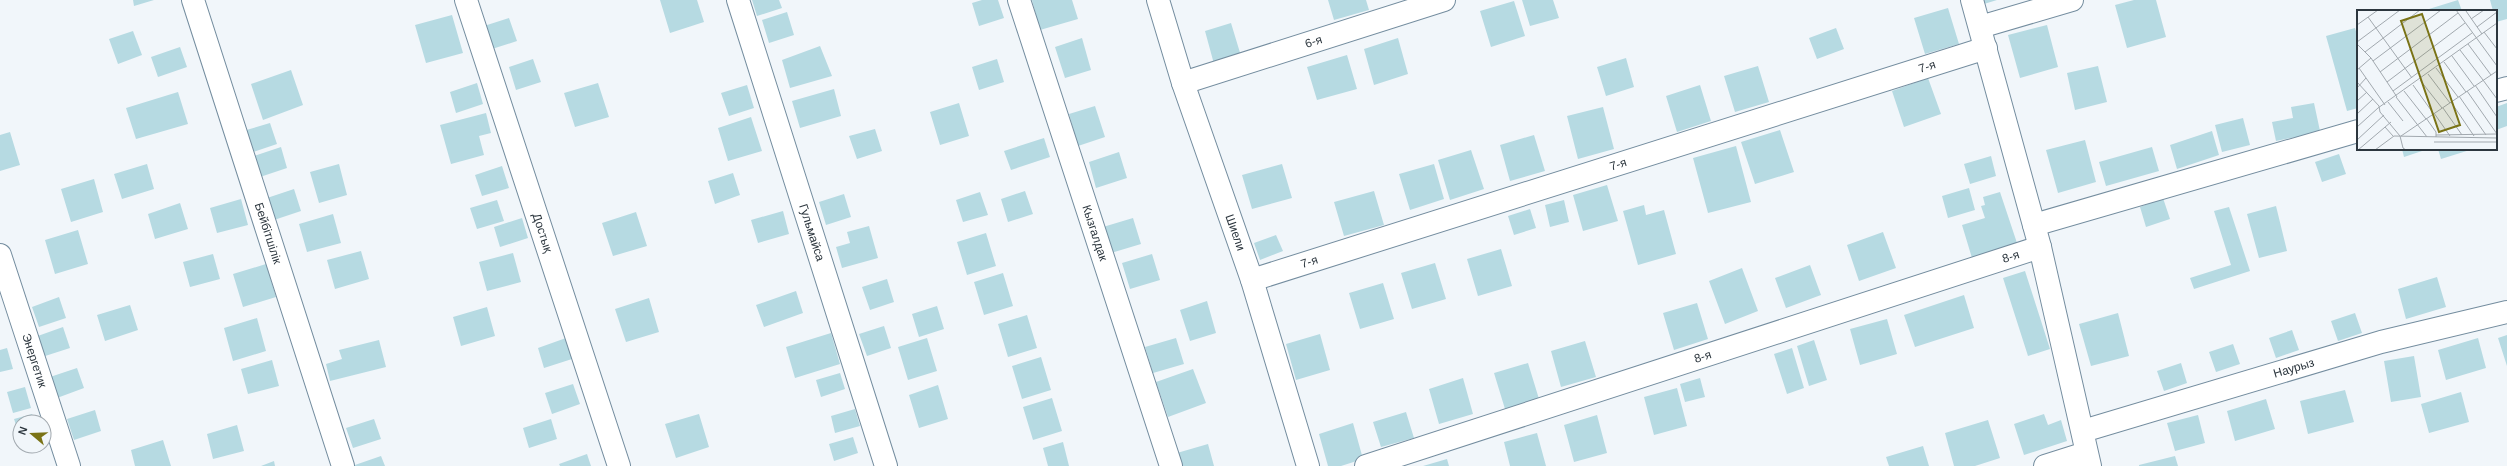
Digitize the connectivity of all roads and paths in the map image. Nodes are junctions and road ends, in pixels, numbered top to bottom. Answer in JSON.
{"nodes":[{"id":1,"x":192,"y":0,"type":"edge"},
{"id":2,"x":466,"y":0,"type":"edge"},
{"id":3,"x":738,"y":0,"type":"edge"},
{"id":4,"x":1020,"y":0,"type":"edge"},
{"id":5,"x":1158,"y":0,"type":"edge"},
{"id":6,"x":1444,"y":0,"type":"edge"},
{"id":7,"x":1972,"y":0,"type":"edge"},
{"id":8,"x":2072,"y":0,"type":"edge"},
{"id":9,"x":1980,"y":27,"type":"junction"},
{"id":10,"x":1986,"y":48,"type":"junction"},
{"id":11,"x":1183,"y":83,"type":"junction"},
{"id":12,"x":2507,"y":88,"type":"edge"},
{"id":13,"x":2497,"y":91,"type":"edge"},
{"id":14,"x":2357,"y":131,"type":"edge"},
{"id":15,"x":2034,"y":225,"type":"junction"},
{"id":16,"x":2040,"y":247,"type":"junction"},
{"id":17,"x":0,"y":255,"type":"edge"},
{"id":18,"x":1252,"y":280,"type":"junction"},
{"id":19,"x":2507,"y":312,"type":"edge"},
{"id":20,"x":2083,"y":431,"type":"junction"},
{"id":21,"x":2088,"y":459,"type":"edge"},
{"id":22,"x":70,"y":466,"type":"edge"},
{"id":23,"x":343,"y":466,"type":"edge"},
{"id":24,"x":619,"y":466,"type":"edge"},
{"id":25,"x":886,"y":466,"type":"edge"},
{"id":26,"x":1171,"y":466,"type":"edge"},
{"id":27,"x":1308,"y":466,"type":"edge"},
{"id":28,"x":1366,"y":466,"type":"edge"},
{"id":29,"x":2045,"y":466,"type":"edge"}],
"edges":[{"from":1,"to":23,"type":"street","name":"Бейбітшілік"},
{"from":2,"to":24,"type":"street","name":"Достық"},
{"from":3,"to":25,"type":"street","name":"Гульмайса"},
{"from":4,"to":26,"type":"street","name":"Кызгалдак"},
{"from":5,"to":11,"type":"street","name":"Шиели"},
{"from":6,"to":11,"type":"street","name":"6-я"},
{"from":7,"to":9,"type":"street"},
{"from":8,"to":9,"type":"street"},
{"from":9,"to":10,"type":"street"},
{"from":10,"to":15,"type":"street"},
{"from":10,"to":18,"type":"street","name":"7-я"},
{"from":11,"to":18,"type":"street","name":"Шиели"},
{"from":12,"to":13,"type":"street"},
{"from":14,"to":15,"type":"street"},
{"from":15,"to":16,"type":"street"},
{"from":16,"to":20,"type":"street"},
{"from":16,"to":28,"type":"street","name":"8-я"},
{"from":17,"to":22,"type":"street","name":"Энергетик"},
{"from":18,"to":27,"type":"street","name":"Шиели"},
{"from":19,"to":20,"type":"street","name":"Наурыз"},
{"from":20,"to":21,"type":"street"},
{"from":21,"to":29,"type":"street"}]}
